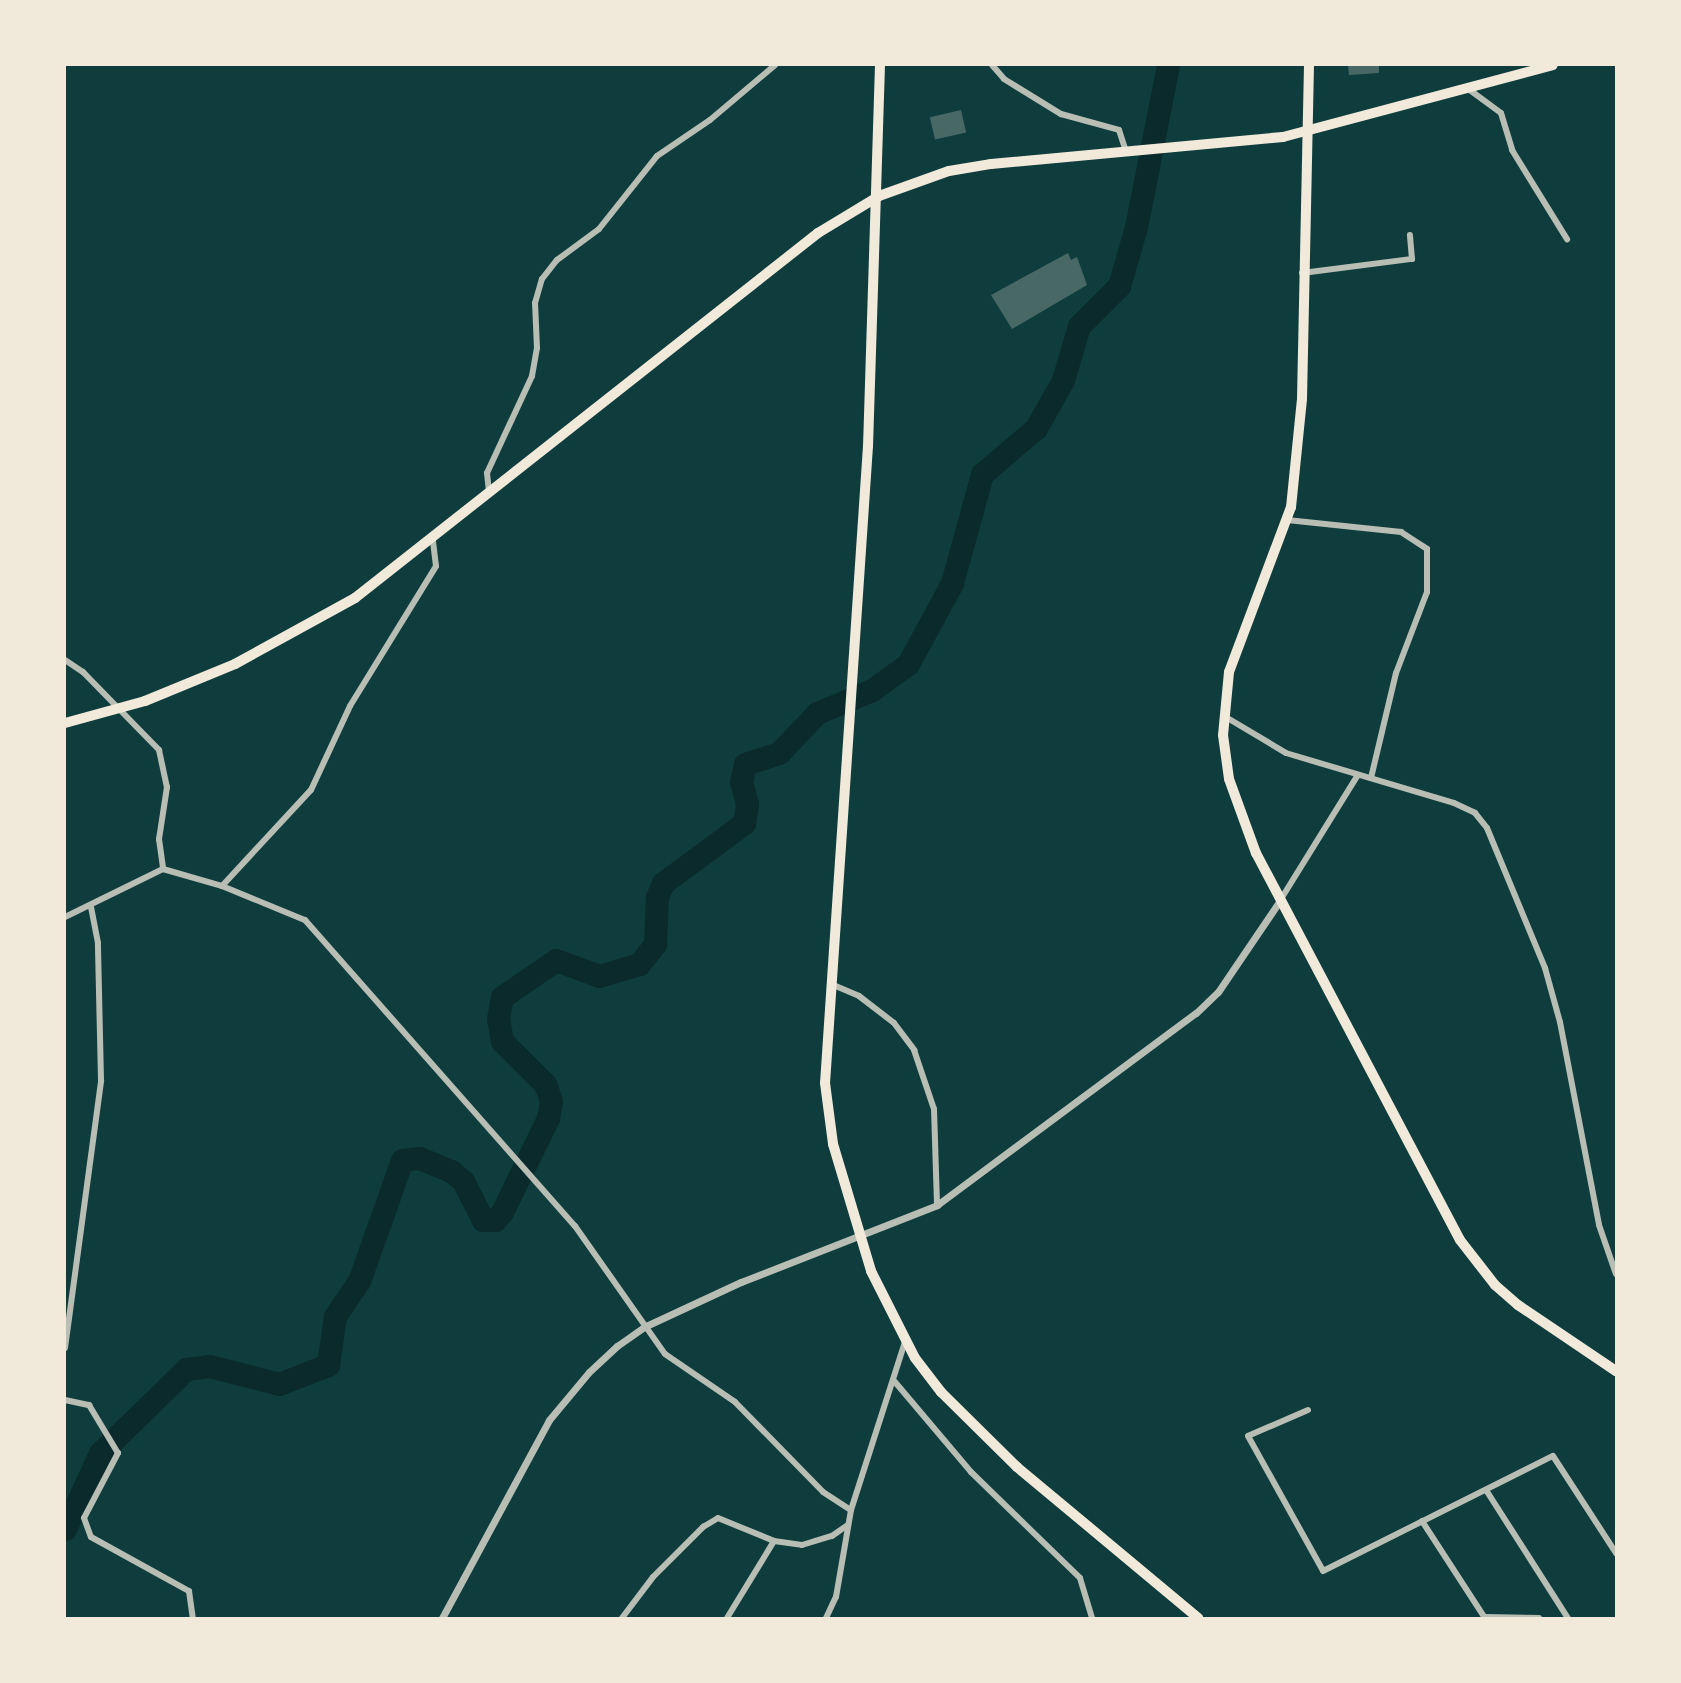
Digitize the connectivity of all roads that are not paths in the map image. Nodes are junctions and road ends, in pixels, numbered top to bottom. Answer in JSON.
{"nodes":[{"id":1,"x":775,"y":65,"type":"edge"},
{"id":2,"x":880,"y":65,"type":"edge"},
{"id":3,"x":992,"y":65,"type":"edge"},
{"id":4,"x":1309,"y":65,"type":"edge"},
{"id":5,"x":1553,"y":65,"type":"edge"},
{"id":6,"x":1467,"y":88,"type":"junction"},
{"id":7,"x":1305,"y":132,"type":"junction"},
{"id":8,"x":1130,"y":152,"type":"junction"},
{"id":9,"x":879,"y":196,"type":"junction"},
{"id":10,"x":1410,"y":235,"type":"dead end"},
{"id":11,"x":1567,"y":239,"type":"dead end"},
{"id":12,"x":1302,"y":273,"type":"junction"},
{"id":13,"x":489,"y":494,"type":"junction"},
{"id":14,"x":1287,"y":520,"type":"junction"},
{"id":15,"x":433,"y":540,"type":"junction"},
{"id":16,"x":65,"y":660,"type":"edge"},
{"id":17,"x":118,"y":708,"type":"junction"},
{"id":18,"x":1224,"y":716,"type":"junction"},
{"id":19,"x":65,"y":723,"type":"edge"},
{"id":20,"x":1358,"y":775,"type":"junction"},
{"id":21,"x":1371,"y":778,"type":"junction"},
{"id":22,"x":163,"y":869,"type":"junction"},
{"id":23,"x":222,"y":886,"type":"junction"},
{"id":24,"x":1281,"y":900,"type":"junction"},
{"id":25,"x":92,"y":908,"type":"junction"},
{"id":26,"x":65,"y":917,"type":"edge"},
{"id":27,"x":831,"y":984,"type":"junction"},
{"id":28,"x":937,"y":1205,"type":"junction"},
{"id":29,"x":862,"y":1233,"type":"junction"},
{"id":30,"x":1616,"y":1274,"type":"edge"},
{"id":31,"x":646,"y":1326,"type":"junction"},
{"id":32,"x":906,"y":1338,"type":"junction"},
{"id":33,"x":65,"y":1348,"type":"edge"},
{"id":34,"x":1616,"y":1371,"type":"edge"},
{"id":35,"x":895,"y":1382,"type":"junction"},
{"id":36,"x":65,"y":1400,"type":"edge"},
{"id":37,"x":1308,"y":1410,"type":"dead end"},
{"id":38,"x":1486,"y":1490,"type":"junction"},
{"id":39,"x":851,"y":1510,"type":"junction"},
{"id":40,"x":1422,"y":1521,"type":"junction"},
{"id":41,"x":848,"y":1525,"type":"junction"},
{"id":42,"x":774,"y":1541,"type":"junction"},
{"id":43,"x":1616,"y":1553,"type":"edge"},
{"id":44,"x":193,"y":1618,"type":"edge"},
{"id":45,"x":442,"y":1618,"type":"edge"},
{"id":46,"x":622,"y":1618,"type":"edge"},
{"id":47,"x":727,"y":1618,"type":"edge"},
{"id":48,"x":826,"y":1618,"type":"edge"},
{"id":49,"x":1092,"y":1618,"type":"edge"},
{"id":50,"x":1198,"y":1618,"type":"edge"},
{"id":51,"x":1485,"y":1618,"type":"edge"},
{"id":52,"x":1539,"y":1618,"type":"edge"},
{"id":53,"x":1568,"y":1618,"type":"edge"}],
"edges":[{"from":1,"to":13,"type":"street"},
{"from":2,"to":9,"type":"main road"},
{"from":3,"to":8,"type":"street"},
{"from":4,"to":7,"type":"main road"},
{"from":5,"to":6,"type":"main road"},
{"from":6,"to":7,"type":"main road"},
{"from":6,"to":11,"type":"street"},
{"from":7,"to":8,"type":"main road"},
{"from":7,"to":12,"type":"main road"},
{"from":8,"to":9,"type":"main road"},
{"from":9,"to":13,"type":"main road"},
{"from":9,"to":27,"type":"main road"},
{"from":10,"to":12,"type":"street"},
{"from":12,"to":14,"type":"main road"},
{"from":13,"to":15,"type":"main road"},
{"from":14,"to":18,"type":"main road"},
{"from":14,"to":21,"type":"street"},
{"from":15,"to":17,"type":"main road"},
{"from":15,"to":23,"type":"street"},
{"from":16,"to":17,"type":"street"},
{"from":17,"to":19,"type":"main road"},
{"from":17,"to":22,"type":"street"},
{"from":18,"to":20,"type":"street"},
{"from":18,"to":24,"type":"main road"},
{"from":20,"to":21,"type":"street"},
{"from":20,"to":24,"type":"street"},
{"from":21,"to":30,"type":"street"},
{"from":22,"to":23,"type":"street"},
{"from":22,"to":25,"type":"street"},
{"from":23,"to":31,"type":"street"},
{"from":24,"to":28,"type":"street"},
{"from":24,"to":34,"type":"main road"},
{"from":25,"to":26,"type":"street"},
{"from":25,"to":33,"type":"street"},
{"from":27,"to":28,"type":"street"},
{"from":27,"to":29,"type":"main road"},
{"from":28,"to":29,"type":"street"},
{"from":29,"to":31,"type":"street"},
{"from":29,"to":32,"type":"main road"},
{"from":31,"to":39,"type":"street"},
{"from":31,"to":45,"type":"street"},
{"from":32,"to":35,"type":"street"},
{"from":32,"to":50,"type":"main road"},
{"from":35,"to":39,"type":"street"},
{"from":35,"to":49,"type":"street"},
{"from":36,"to":44,"type":"street"},
{"from":37,"to":40,"type":"street"},
{"from":38,"to":40,"type":"street"},
{"from":38,"to":43,"type":"street"},
{"from":38,"to":53,"type":"street"},
{"from":39,"to":41,"type":"street"},
{"from":40,"to":51,"type":"street"},
{"from":41,"to":42,"type":"street"},
{"from":41,"to":48,"type":"street"},
{"from":42,"to":46,"type":"street"},
{"from":42,"to":47,"type":"street"},
{"from":51,"to":52,"type":"street"}]}
